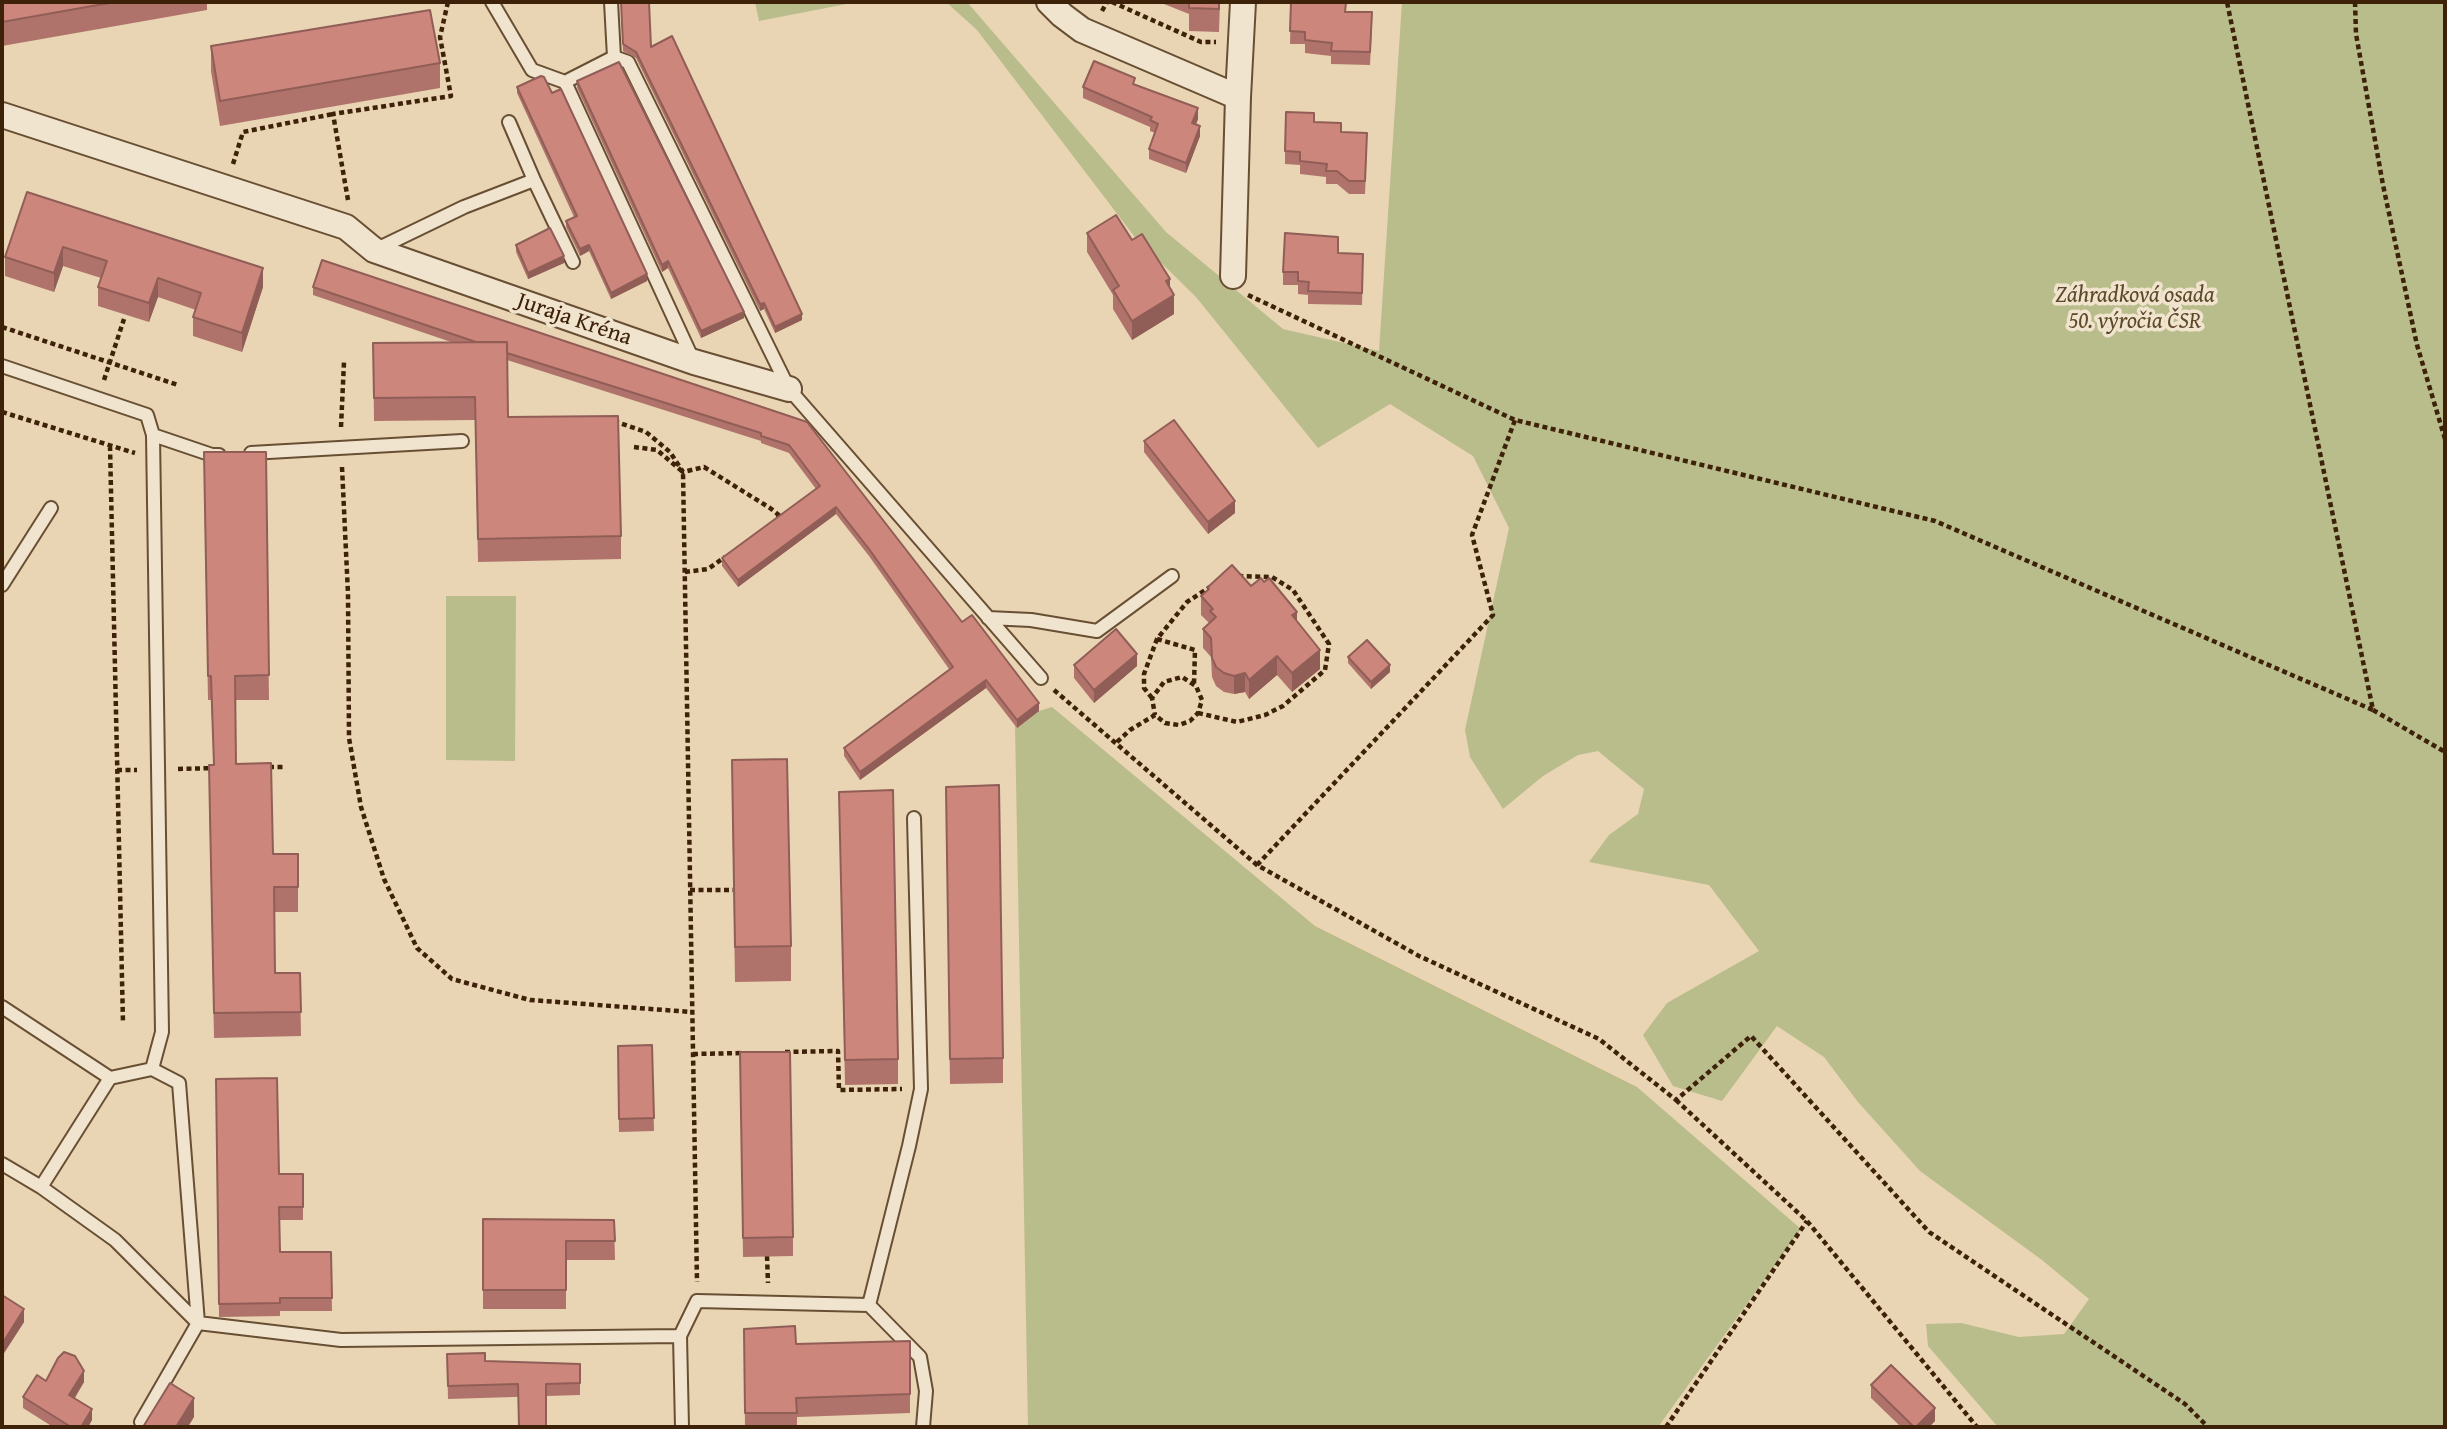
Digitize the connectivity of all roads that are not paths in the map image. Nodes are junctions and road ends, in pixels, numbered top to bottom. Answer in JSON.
{"nodes":[{"id":1,"x":492,"y":2,"type":"edge"},
{"id":2,"x":611,"y":2,"type":"edge"},
{"id":3,"x":1049,"y":2,"type":"edge"},
{"id":4,"x":1243,"y":2,"type":"edge"},
{"id":5,"x":614,"y":57,"type":"junction"},
{"id":6,"x":565,"y":82,"type":"junction"},
{"id":7,"x":1238,"y":97,"type":"junction"},
{"id":8,"x":2,"y":115,"type":"edge"},
{"id":9,"x":509,"y":122,"type":"dead end"},
{"id":10,"x":534,"y":180,"type":"junction"},
{"id":11,"x":373,"y":250,"type":"junction"},
{"id":12,"x":573,"y":262,"type":"dead end"},
{"id":13,"x":1233,"y":276,"type":"road end"},
{"id":14,"x":694,"y":362,"type":"junction"},
{"id":15,"x":2,"y":366,"type":"edge"},
{"id":16,"x":789,"y":389,"type":"junction"},
{"id":17,"x":153,"y":435,"type":"junction"},
{"id":18,"x":462,"y":441,"type":"dead end"},
{"id":19,"x":51,"y":508,"type":"dead end"},
{"id":20,"x":1172,"y":576,"type":"dead end"},
{"id":21,"x":2,"y":585,"type":"edge"},
{"id":22,"x":988,"y":618,"type":"junction"},
{"id":23,"x":1041,"y":678,"type":"road end"},
{"id":24,"x":914,"y":818,"type":"dead end"},
{"id":25,"x":2,"y":1007,"type":"edge"},
{"id":26,"x":152,"y":1069,"type":"junction"},
{"id":27,"x":110,"y":1078,"type":"junction"},
{"id":28,"x":2,"y":1164,"type":"edge"},
{"id":29,"x":41,"y":1187,"type":"junction"},
{"id":30,"x":869,"y":1305,"type":"junction"},
{"id":31,"x":198,"y":1323,"type":"junction"},
{"id":32,"x":680,"y":1336,"type":"junction"},
{"id":33,"x":141,"y":1422,"type":"dead end"},
{"id":34,"x":682,"y":1427,"type":"edge"},
{"id":35,"x":923,"y":1427,"type":"edge"}],
"edges":[{"from":1,"to":6,"type":"lane"},
{"from":2,"to":5,"type":"lane"},
{"from":3,"to":7,"type":"street"},
{"from":4,"to":7,"type":"street"},
{"from":5,"to":6,"type":"lane"},
{"from":5,"to":16,"type":"lane"},
{"from":6,"to":14,"type":"lane"},
{"from":7,"to":13,"type":"street"},
{"from":8,"to":11,"type":"street","name":"Juraja Kréna"},
{"from":9,"to":10,"type":"lane"},
{"from":10,"to":11,"type":"lane"},
{"from":10,"to":12,"type":"lane"},
{"from":11,"to":14,"type":"street","name":"Juraja Kréna"},
{"from":14,"to":16,"type":"street","name":"Juraja Kréna"},
{"from":15,"to":17,"type":"lane"},
{"from":16,"to":22,"type":"lane"},
{"from":17,"to":18,"type":"lane"},
{"from":17,"to":26,"type":"lane"},
{"from":19,"to":21,"type":"lane"},
{"from":20,"to":22,"type":"lane"},
{"from":22,"to":23,"type":"lane"},
{"from":24,"to":30,"type":"lane"},
{"from":25,"to":27,"type":"lane"},
{"from":26,"to":27,"type":"lane"},
{"from":26,"to":31,"type":"lane"},
{"from":27,"to":29,"type":"lane"},
{"from":28,"to":29,"type":"lane"},
{"from":29,"to":31,"type":"lane"},
{"from":30,"to":32,"type":"lane"},
{"from":30,"to":35,"type":"lane"},
{"from":31,"to":32,"type":"lane"},
{"from":31,"to":33,"type":"lane"},
{"from":32,"to":34,"type":"lane"}]}
